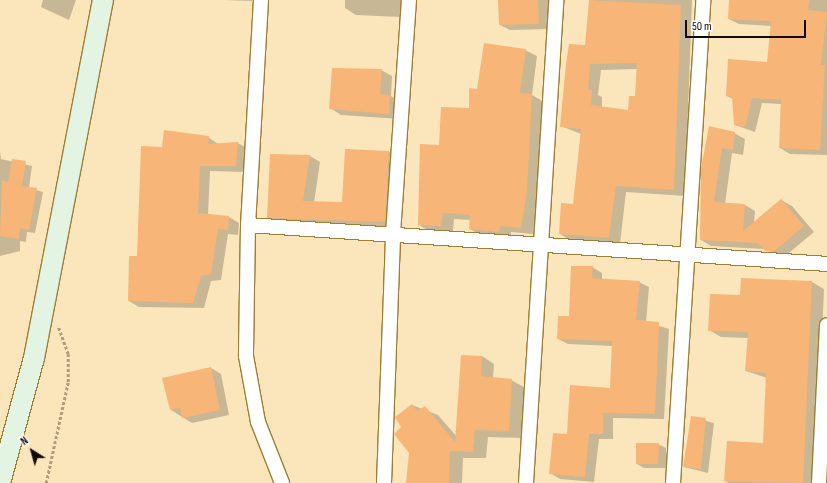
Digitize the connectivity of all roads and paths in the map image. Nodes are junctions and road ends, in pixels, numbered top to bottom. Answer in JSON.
{"nodes":[{"id":1,"x":103,"y":0,"type":"edge"},
{"id":2,"x":261,"y":0,"type":"edge"},
{"id":3,"x":409,"y":0,"type":"edge"},
{"id":4,"x":556,"y":0,"type":"edge"},
{"id":5,"x":703,"y":0,"type":"edge"},
{"id":6,"x":248,"y":225,"type":"junction"},
{"id":7,"x":393,"y":234,"type":"junction"},
{"id":8,"x":542,"y":246,"type":"junction"},
{"id":9,"x":688,"y":255,"type":"junction"},
{"id":10,"x":827,"y":264,"type":"edge"},
{"id":11,"x":44,"y":305,"type":"junction"},
{"id":12,"x":827,"y":325,"type":"edge"},
{"id":13,"x":0,"y":483,"type":"edge"},
{"id":14,"x":46,"y":483,"type":"edge"},
{"id":15,"x":282,"y":483,"type":"edge"},
{"id":16,"x":384,"y":483,"type":"edge"},
{"id":17,"x":526,"y":483,"type":"edge"},
{"id":18,"x":673,"y":483,"type":"edge"},
{"id":19,"x":819,"y":483,"type":"edge"}],
"edges":[{"from":1,"to":11,"type":"street"},
{"from":2,"to":6,"type":"street"},
{"from":3,"to":7,"type":"street"},
{"from":4,"to":8,"type":"street"},
{"from":5,"to":9,"type":"street"},
{"from":6,"to":7,"type":"street"},
{"from":6,"to":15,"type":"street"},
{"from":7,"to":8,"type":"street"},
{"from":7,"to":16,"type":"street"},
{"from":8,"to":9,"type":"street"},
{"from":8,"to":17,"type":"street"},
{"from":9,"to":10,"type":"street"},
{"from":9,"to":18,"type":"street"},
{"from":11,"to":13,"type":"street"},
{"from":11,"to":14,"type":"path"},
{"from":12,"to":19,"type":"street"}]}
